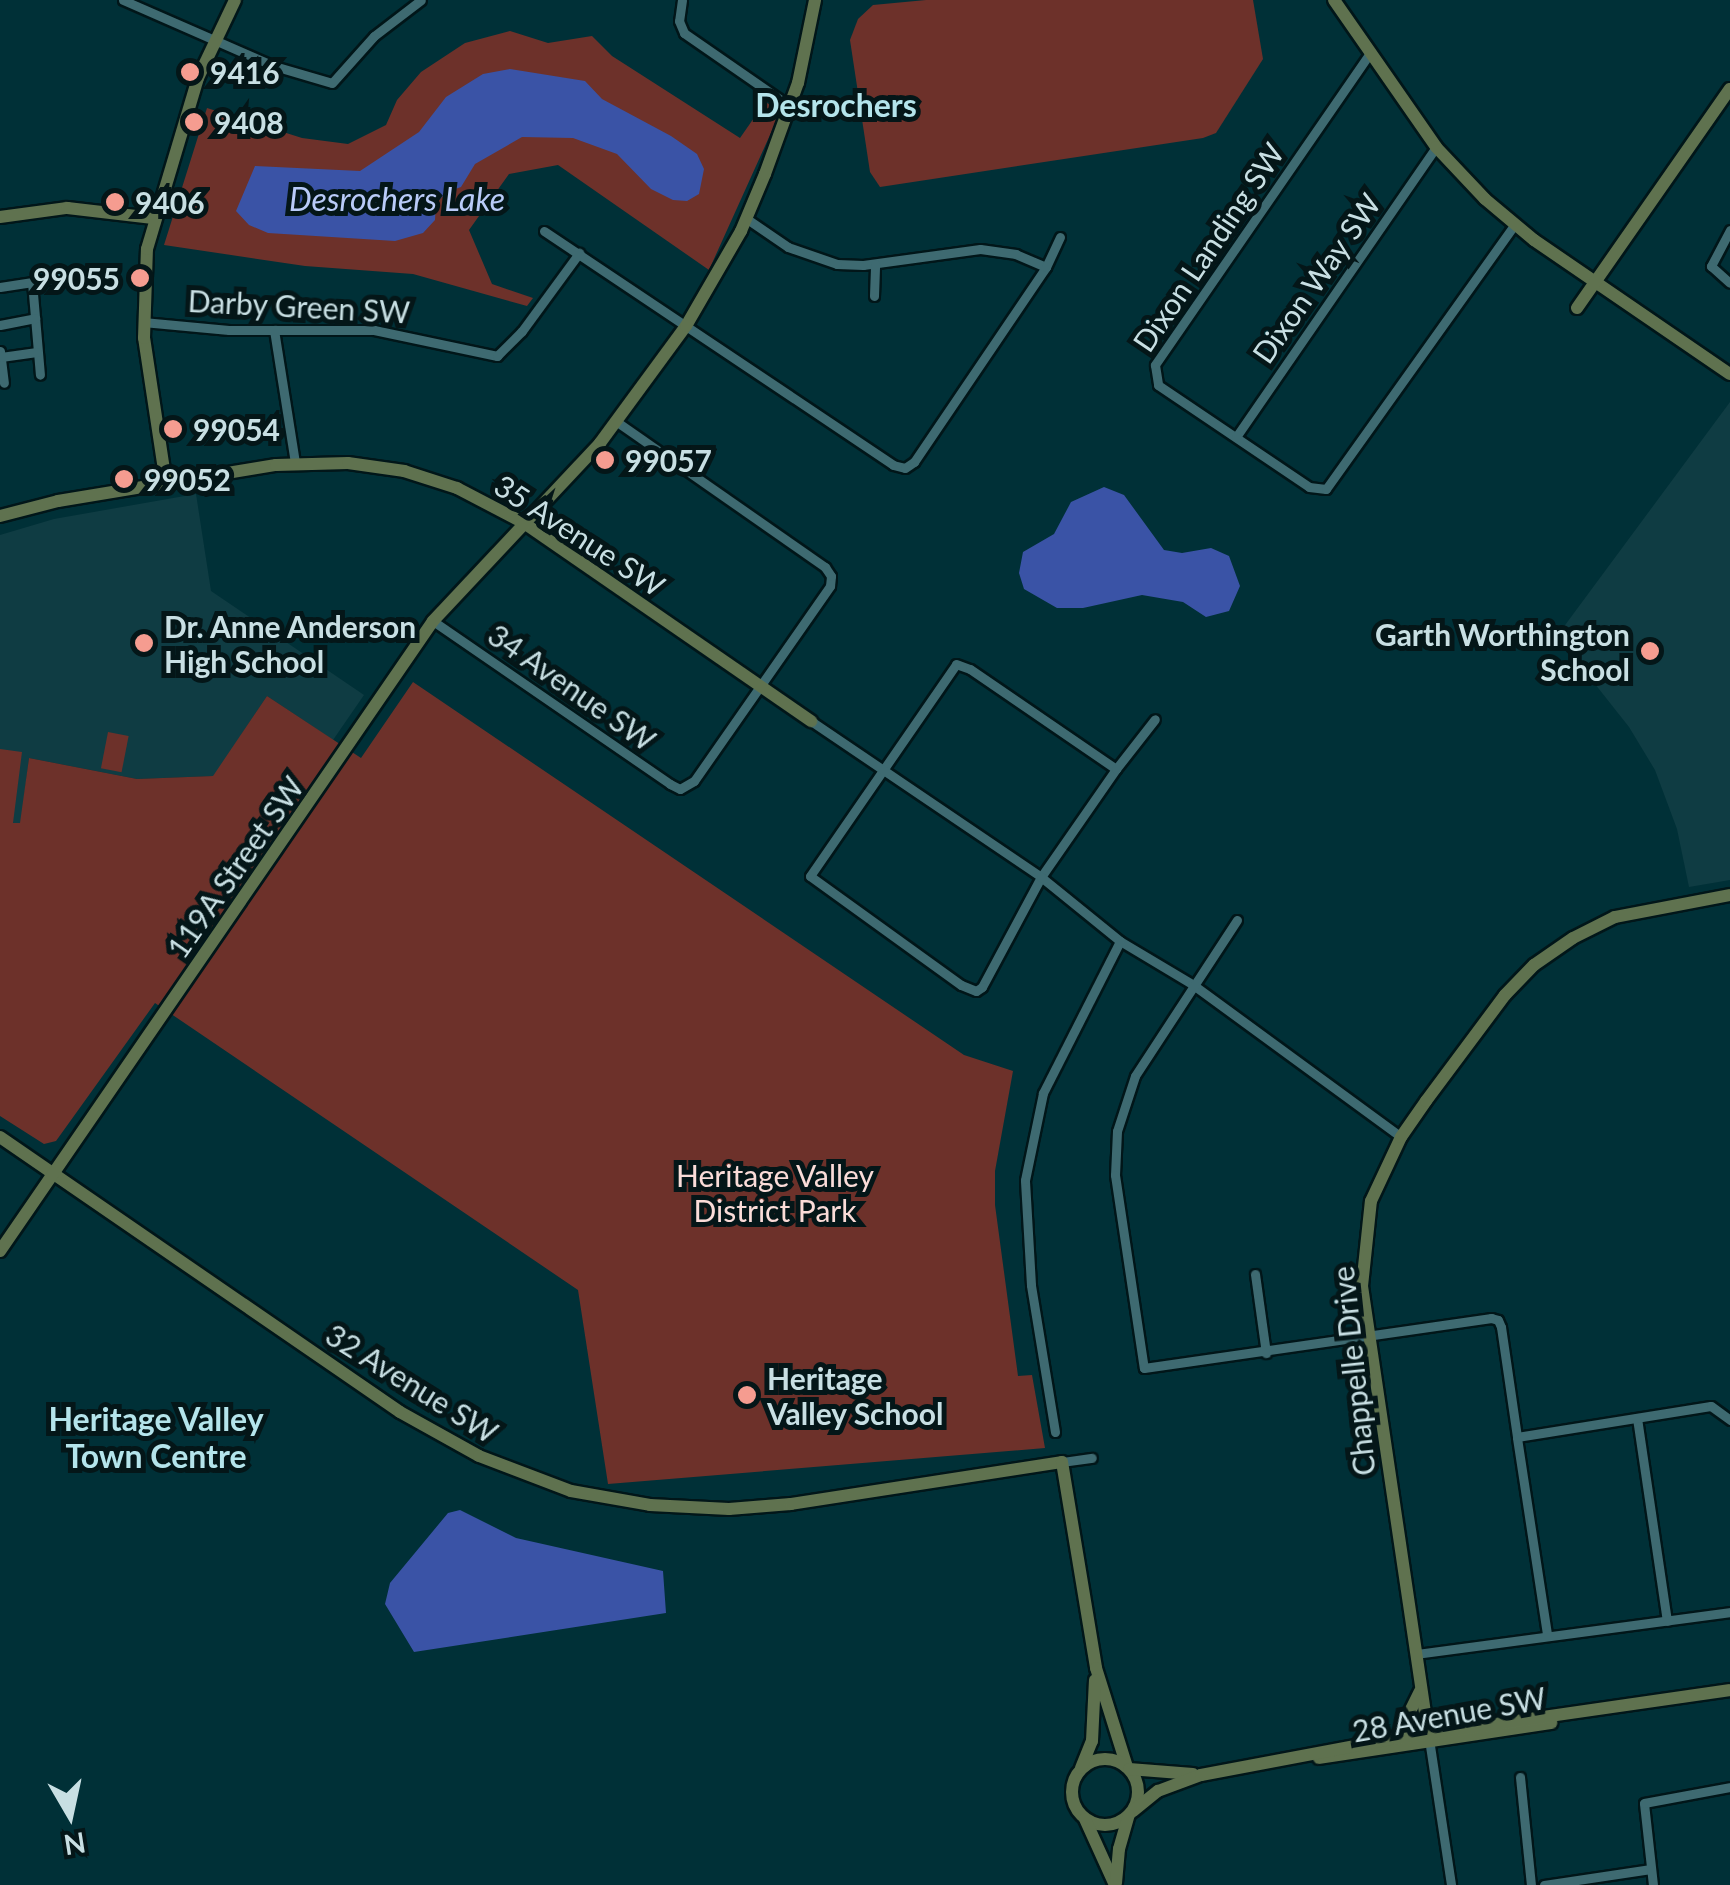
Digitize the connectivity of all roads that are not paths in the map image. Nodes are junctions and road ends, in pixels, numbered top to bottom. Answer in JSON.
{"nodes":[{"id":1,"x":123,"y":0,"type":"edge"},
{"id":2,"x":234,"y":0,"type":"edge"},
{"id":3,"x":421,"y":0,"type":"edge"},
{"id":4,"x":682,"y":0,"type":"edge"},
{"id":5,"x":816,"y":0,"type":"edge"},
{"id":6,"x":1334,"y":0,"type":"edge"},
{"id":7,"x":213,"y":39,"type":"junction"},
{"id":8,"x":1370,"y":53,"type":"junction"},
{"id":9,"x":1730,"y":89,"type":"edge"},
{"id":10,"x":790,"y":107,"type":"junction"},
{"id":11,"x":1436,"y":147,"type":"junction"},
{"id":12,"x":0,"y":217,"type":"edge"},
{"id":13,"x":153,"y":218,"type":"junction"},
{"id":14,"x":746,"y":219,"type":"junction"},
{"id":15,"x":1514,"y":225,"type":"junction"},
{"id":16,"x":1730,"y":230,"type":"edge"},
{"id":17,"x":544,"y":231,"type":"dead end"},
{"id":18,"x":1060,"y":237,"type":"dead end"},
{"id":19,"x":579,"y":253,"type":"junction"},
{"id":20,"x":874,"y":264,"type":"junction"},
{"id":21,"x":1046,"y":267,"type":"junction"},
{"id":22,"x":78,"y":275,"type":"dead end"},
{"id":23,"x":32,"y":282,"type":"junction"},
{"id":24,"x":1594,"y":282,"type":"junction"},
{"id":25,"x":1730,"y":284,"type":"edge"},
{"id":26,"x":0,"y":286,"type":"edge"},
{"id":27,"x":874,"y":296,"type":"dead end"},
{"id":28,"x":1576,"y":308,"type":"dead end"},
{"id":29,"x":35,"y":318,"type":"junction"},
{"id":30,"x":143,"y":322,"type":"junction"},
{"id":31,"x":0,"y":325,"type":"edge"},
{"id":32,"x":686,"y":326,"type":"junction"},
{"id":33,"x":274,"y":330,"type":"junction"},
{"id":34,"x":37,"y":352,"type":"junction"},
{"id":35,"x":0,"y":354,"type":"edge"},
{"id":36,"x":1730,"y":374,"type":"edge"},
{"id":37,"x":40,"y":376,"type":"dead end"},
{"id":38,"x":4,"y":383,"type":"dead end"},
{"id":39,"x":618,"y":422,"type":"junction"},
{"id":40,"x":1236,"y":437,"type":"junction"},
{"id":41,"x":295,"y":463,"type":"junction"},
{"id":42,"x":166,"y":484,"type":"junction"},
{"id":43,"x":0,"y":516,"type":"edge"},
{"id":44,"x":524,"y":523,"type":"junction"},
{"id":45,"x":433,"y":621,"type":"junction"},
{"id":46,"x":760,"y":686,"type":"junction"},
{"id":47,"x":1155,"y":719,"type":"dead end"},
{"id":48,"x":811,"y":721,"type":"joint"},
{"id":49,"x":1116,"y":769,"type":"junction"},
{"id":50,"x":882,"y":771,"type":"junction"},
{"id":51,"x":1040,"y":877,"type":"junction"},
{"id":52,"x":1730,"y":894,"type":"edge"},
{"id":53,"x":1238,"y":920,"type":"dead end"},
{"id":54,"x":1120,"y":940,"type":"junction"},
{"id":55,"x":1192,"y":984,"type":"junction"},
{"id":56,"x":1400,"y":1137,"type":"junction"},
{"id":57,"x":0,"y":1138,"type":"edge"},
{"id":58,"x":54,"y":1175,"type":"junction"},
{"id":59,"x":0,"y":1251,"type":"edge"},
{"id":60,"x":1254,"y":1274,"type":"dead end"},
{"id":61,"x":1369,"y":1338,"type":"junction"},
{"id":62,"x":1266,"y":1353,"type":"junction"},
{"id":63,"x":1637,"y":1418,"type":"junction"},
{"id":64,"x":1730,"y":1420,"type":"edge"},
{"id":65,"x":1055,"y":1432,"type":"dead end"},
{"id":66,"x":1518,"y":1437,"type":"junction"},
{"id":67,"x":1092,"y":1458,"type":"dead end"},
{"id":68,"x":1062,"y":1462,"type":"junction"},
{"id":69,"x":1730,"y":1612,"type":"edge"},
{"id":70,"x":1668,"y":1621,"type":"junction"},
{"id":71,"x":1547,"y":1634,"type":"junction"},
{"id":72,"x":1416,"y":1654,"type":"junction"},
{"id":73,"x":1096,"y":1668,"type":"junction"},
{"id":74,"x":1421,"y":1689,"type":"junction"},
{"id":75,"x":1730,"y":1690,"type":"edge"},
{"id":76,"x":1397,"y":1738,"type":"junction"},
{"id":77,"x":1429,"y":1738,"type":"junction"},
{"id":78,"x":1298,"y":1759,"type":"junction"},
{"id":79,"x":1128,"y":1768,"type":"junction"},
{"id":80,"x":1080,"y":1770,"type":"junction"},
{"id":81,"x":1201,"y":1775,"type":"junction"},
{"id":82,"x":1520,"y":1777,"type":"dead end"},
{"id":83,"x":1730,"y":1787,"type":"edge"},
{"id":84,"x":1131,"y":1813,"type":"junction"},
{"id":85,"x":1085,"y":1819,"type":"junction"},
{"id":86,"x":1651,"y":1869,"type":"junction"},
{"id":87,"x":1116,"y":1885,"type":"edge"},
{"id":88,"x":1452,"y":1885,"type":"edge"},
{"id":89,"x":1531,"y":1885,"type":"edge"},
{"id":90,"x":1544,"y":1885,"type":"edge"},
{"id":91,"x":1653,"y":1885,"type":"edge"}],
"edges":[{"from":1,"to":7,"type":"street"},
{"from":2,"to":7,"type":"street"},
{"from":3,"to":7,"type":"street"},
{"from":4,"to":10,"type":"street"},
{"from":5,"to":10,"type":"street","name":"119A Street SW"},
{"from":6,"to":8,"type":"street"},
{"from":7,"to":13,"type":"street"},
{"from":8,"to":11,"type":"street"},
{"from":8,"to":40,"type":"street","name":"Dixon Landing SW"},
{"from":9,"to":24,"type":"street"},
{"from":10,"to":14,"type":"street","name":"119A Street SW"},
{"from":11,"to":15,"type":"street"},
{"from":11,"to":40,"type":"street","name":"Dixon Way SW"},
{"from":12,"to":13,"type":"street"},
{"from":13,"to":30,"type":"street"},
{"from":14,"to":20,"type":"street"},
{"from":14,"to":32,"type":"street","name":"119A Street SW"},
{"from":15,"to":24,"type":"street"},
{"from":15,"to":40,"type":"street","name":"Dixon Landing SW"},
{"from":16,"to":25,"type":"street"},
{"from":17,"to":19,"type":"street"},
{"from":18,"to":21,"type":"street"},
{"from":19,"to":32,"type":"street"},
{"from":19,"to":33,"type":"street","name":"Darby Green SW"},
{"from":20,"to":21,"type":"street"},
{"from":20,"to":27,"type":"street"},
{"from":21,"to":32,"type":"street"},
{"from":22,"to":23,"type":"street"},
{"from":23,"to":26,"type":"street"},
{"from":23,"to":29,"type":"street"},
{"from":24,"to":28,"type":"street"},
{"from":24,"to":36,"type":"street"},
{"from":29,"to":31,"type":"street"},
{"from":29,"to":34,"type":"street"},
{"from":30,"to":33,"type":"street","name":"Darby Green SW"},
{"from":30,"to":42,"type":"street"},
{"from":32,"to":39,"type":"street","name":"119A Street SW"},
{"from":33,"to":41,"type":"street"},
{"from":34,"to":35,"type":"street"},
{"from":34,"to":37,"type":"street"},
{"from":35,"to":38,"type":"street"},
{"from":39,"to":44,"type":"street","name":"119A Street SW"},
{"from":39,"to":46,"type":"street"},
{"from":41,"to":42,"type":"street","name":"35 Avenue SW"},
{"from":41,"to":44,"type":"street","name":"35 Avenue SW"},
{"from":42,"to":43,"type":"street","name":"35 Avenue SW"},
{"from":44,"to":45,"type":"street","name":"119A Street SW"},
{"from":44,"to":46,"type":"street","name":"35 Avenue SW"},
{"from":45,"to":46,"type":"street","name":"34 Avenue SW"},
{"from":45,"to":58,"type":"street","name":"119A Street SW"},
{"from":46,"to":48,"type":"street","name":"35 Avenue SW"},
{"from":47,"to":49,"type":"street"},
{"from":48,"to":50,"type":"street"},
{"from":49,"to":50,"type":"street"},
{"from":49,"to":51,"type":"street"},
{"from":50,"to":51,"type":"street"},
{"from":50,"to":51,"type":"street"},
{"from":51,"to":54,"type":"street"},
{"from":52,"to":56,"type":"street","name":"Chappelle Drive"},
{"from":53,"to":55,"type":"street"},
{"from":54,"to":55,"type":"street"},
{"from":54,"to":65,"type":"street"},
{"from":55,"to":56,"type":"street"},
{"from":55,"to":62,"type":"street"},
{"from":56,"to":61,"type":"street","name":"Chappelle Drive"},
{"from":57,"to":58,"type":"street","name":"32 Avenue SW"},
{"from":58,"to":59,"type":"street","name":"119A Street SW"},
{"from":58,"to":68,"type":"street","name":"32 Avenue SW"},
{"from":60,"to":62,"type":"street"},
{"from":61,"to":62,"type":"street"},
{"from":61,"to":66,"type":"street"},
{"from":61,"to":72,"type":"street","name":"Chappelle Drive"},
{"from":63,"to":64,"type":"street"},
{"from":63,"to":66,"type":"street"},
{"from":63,"to":70,"type":"street"},
{"from":66,"to":71,"type":"street"},
{"from":67,"to":68,"type":"street","name":"32 Avenue SW"},
{"from":68,"to":73,"type":"street"},
{"from":69,"to":70,"type":"street"},
{"from":70,"to":71,"type":"street"},
{"from":71,"to":72,"type":"street"},
{"from":72,"to":74,"type":"street","name":"Chappelle Drive"},
{"from":73,"to":79,"type":"street"},
{"from":73,"to":80,"type":"street"},
{"from":74,"to":76,"type":"street"},
{"from":74,"to":77,"type":"street","name":"Chappelle Drive"},
{"from":75,"to":77,"type":"street","name":"28 Avenue SW"},
{"from":76,"to":77,"type":"street","name":"28 Avenue SW"},
{"from":76,"to":78,"type":"street","name":"28 Avenue SW"},
{"from":77,"to":78,"type":"street","name":"28 Avenue SW"},
{"from":77,"to":88,"type":"street"},
{"from":78,"to":81,"type":"street","name":"28 Avenue SW"},
{"from":79,"to":80,"type":"street"},
{"from":79,"to":81,"type":"street","name":"28 Avenue SW"},
{"from":79,"to":84,"type":"street"},
{"from":80,"to":85,"type":"street"},
{"from":81,"to":84,"type":"street","name":"28 Avenue SW"},
{"from":82,"to":89,"type":"street"},
{"from":83,"to":86,"type":"street"},
{"from":84,"to":85,"type":"street"},
{"from":84,"to":87,"type":"street"},
{"from":85,"to":87,"type":"street"},
{"from":86,"to":90,"type":"street"},
{"from":86,"to":91,"type":"street"}]}
